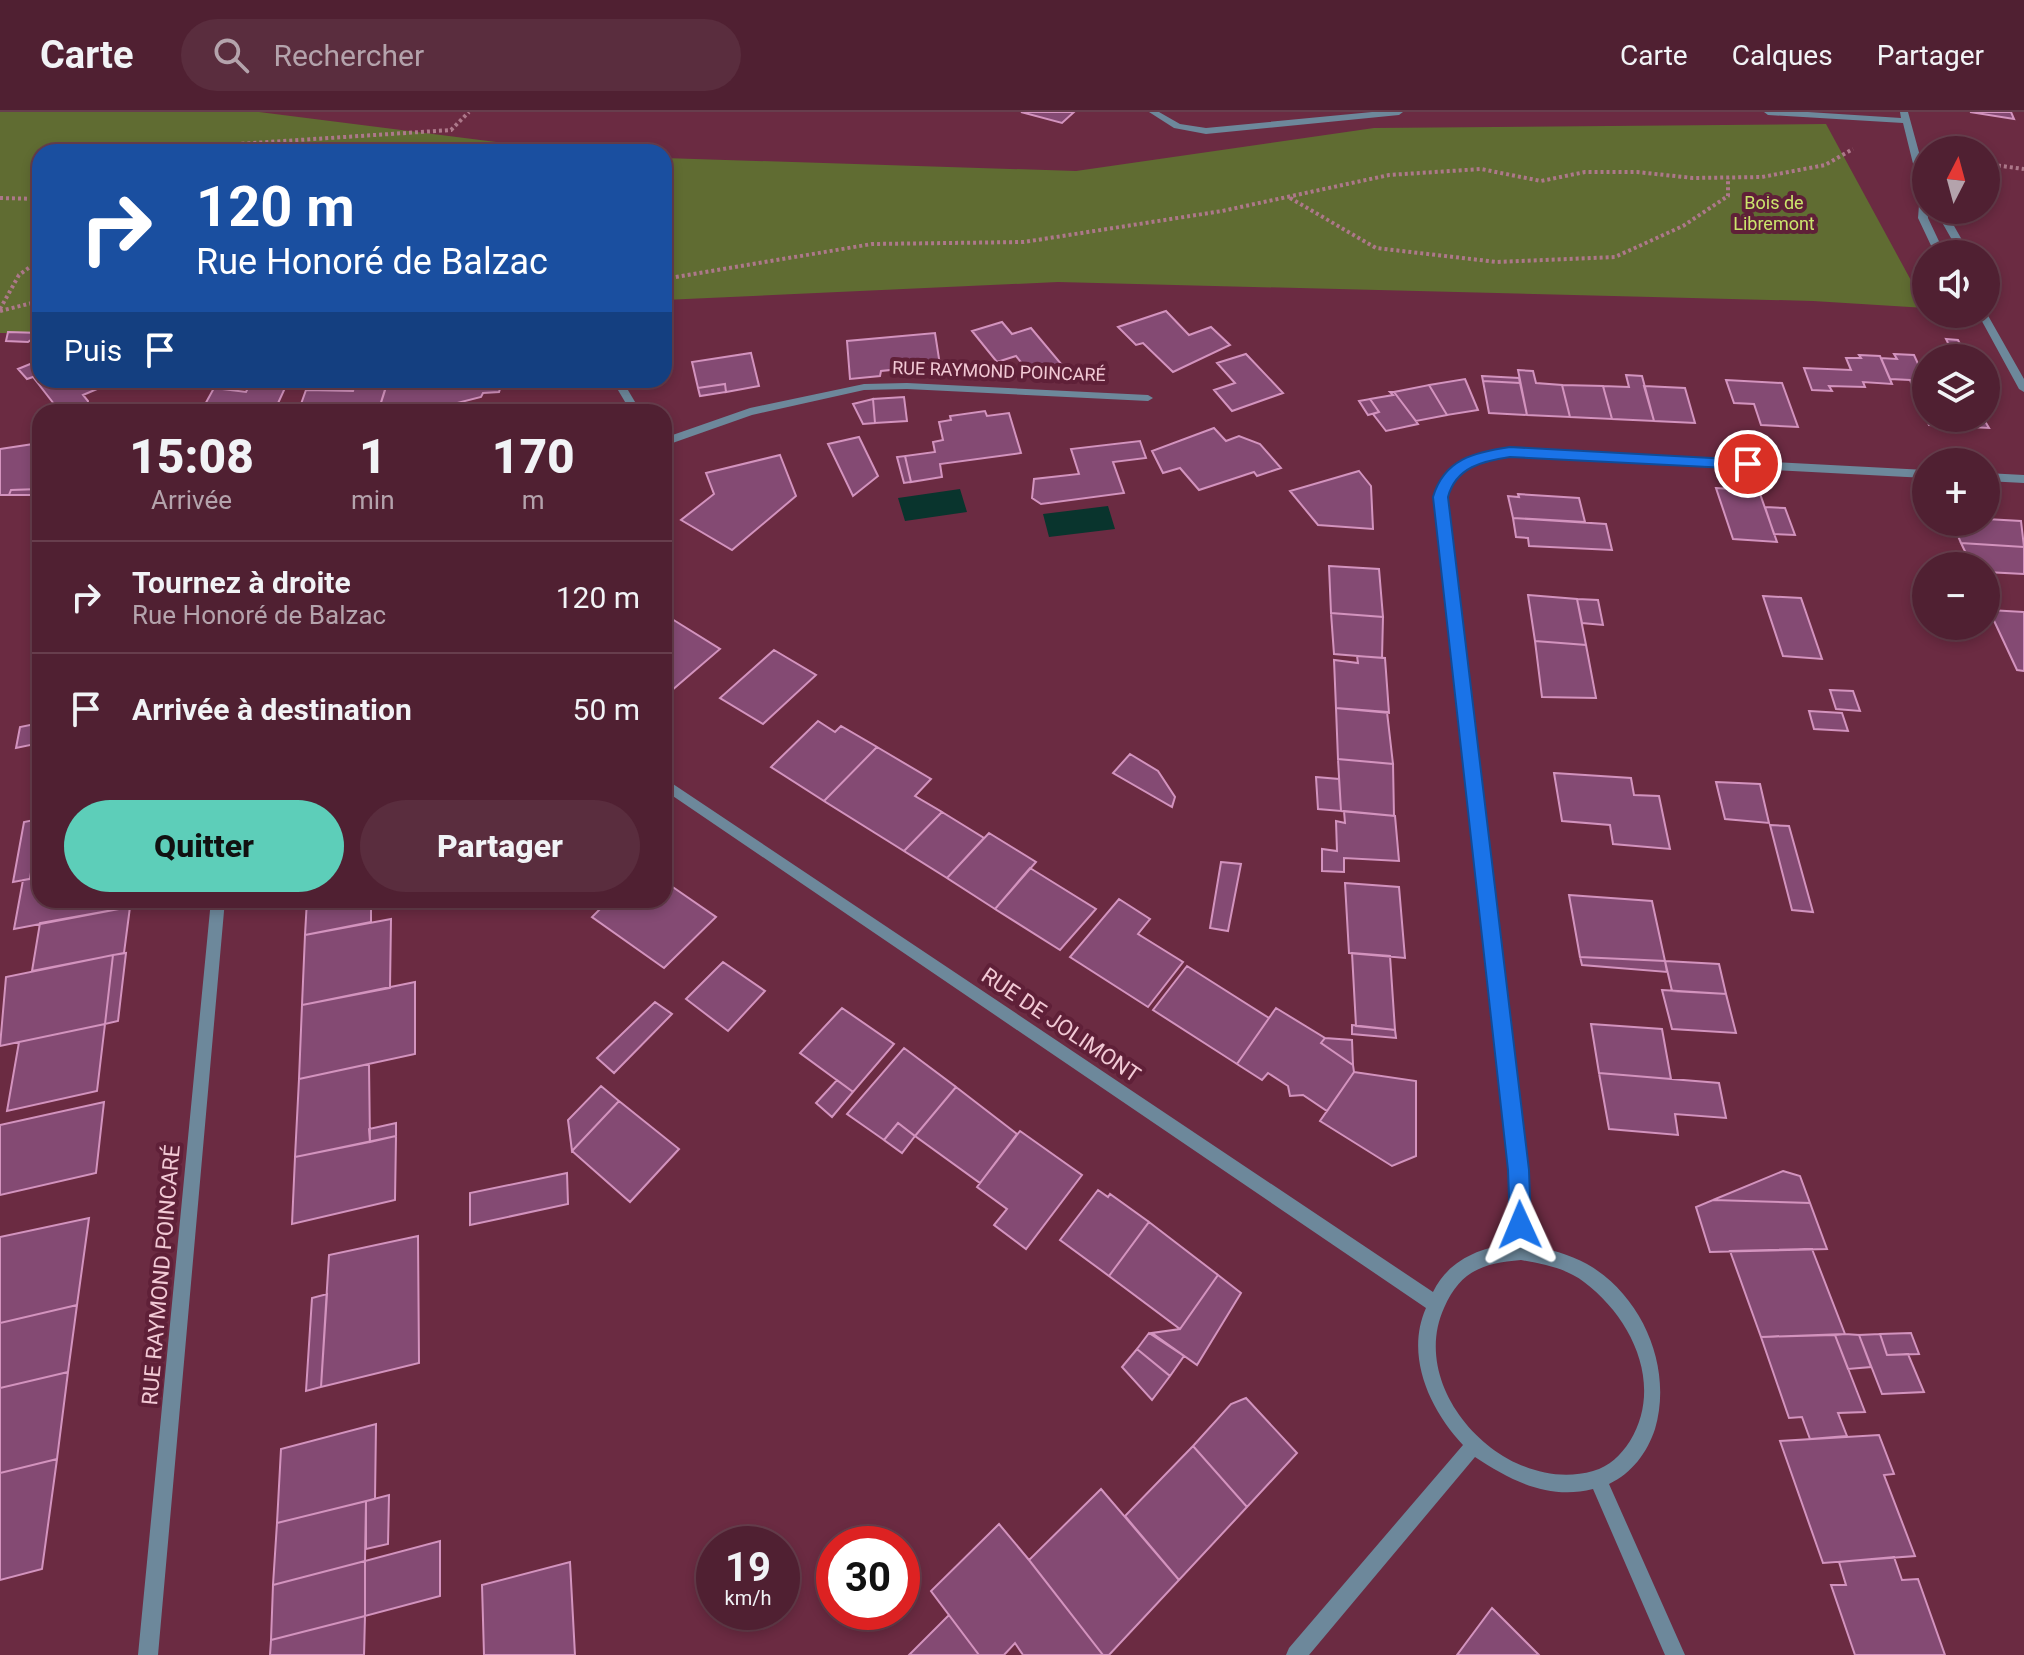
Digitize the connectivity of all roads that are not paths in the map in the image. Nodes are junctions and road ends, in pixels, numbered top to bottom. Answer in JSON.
{"nodes":[{"id":1,"x":1153,"y":112,"type":"edge"},
{"id":2,"x":1399,"y":112,"type":"edge"},
{"id":3,"x":1768,"y":112,"type":"edge"},
{"id":4,"x":1905,"y":116,"type":"edge"},
{"id":5,"x":1912,"y":141,"type":"edge"},
{"id":6,"x":1991,"y":328,"type":"edge"},
{"id":7,"x":2024,"y":389,"type":"edge"},
{"id":8,"x":1148,"y":398,"type":"dead end"},
{"id":9,"x":672,"y":439,"type":"edge"},
{"id":10,"x":1912,"y":473,"type":"edge"},
{"id":11,"x":2000,"y":478,"type":"edge"},
{"id":12,"x":2024,"y":479,"type":"edge"},
{"id":13,"x":672,"y":788,"type":"edge"},
{"id":14,"x":217,"y":908,"type":"edge"},
{"id":15,"x":1521,"y":1252,"type":"junction"},
{"id":16,"x":1434,"y":1303,"type":"junction"},
{"id":17,"x":1473,"y":1446,"type":"junction"},
{"id":18,"x":1598,"y":1480,"type":"junction"},
{"id":19,"x":148,"y":1655,"type":"edge"},
{"id":20,"x":1296,"y":1655,"type":"edge"},
{"id":21,"x":1675,"y":1655,"type":"edge"}],
"edges":[{"from":1,"to":2,"type":"street"},
{"from":3,"to":4,"type":"street"},
{"from":4,"to":5,"type":"street"},
{"from":6,"to":7,"type":"street"},
{"from":8,"to":9,"type":"street","name":"RUE RAYMOND POINCARÉ"},
{"from":10,"to":15,"type":"street"},
{"from":11,"to":12,"type":"street"},
{"from":13,"to":16,"type":"street","name":"RUE DE JOLIMONT"},
{"from":14,"to":19,"type":"street","name":"RUE RAYMOND POINCARÉ"},
{"from":15,"to":16,"type":"street"},
{"from":15,"to":18,"type":"street"},
{"from":16,"to":17,"type":"street"},
{"from":17,"to":18,"type":"street"},
{"from":17,"to":20,"type":"street"},
{"from":18,"to":21,"type":"street"}]}
